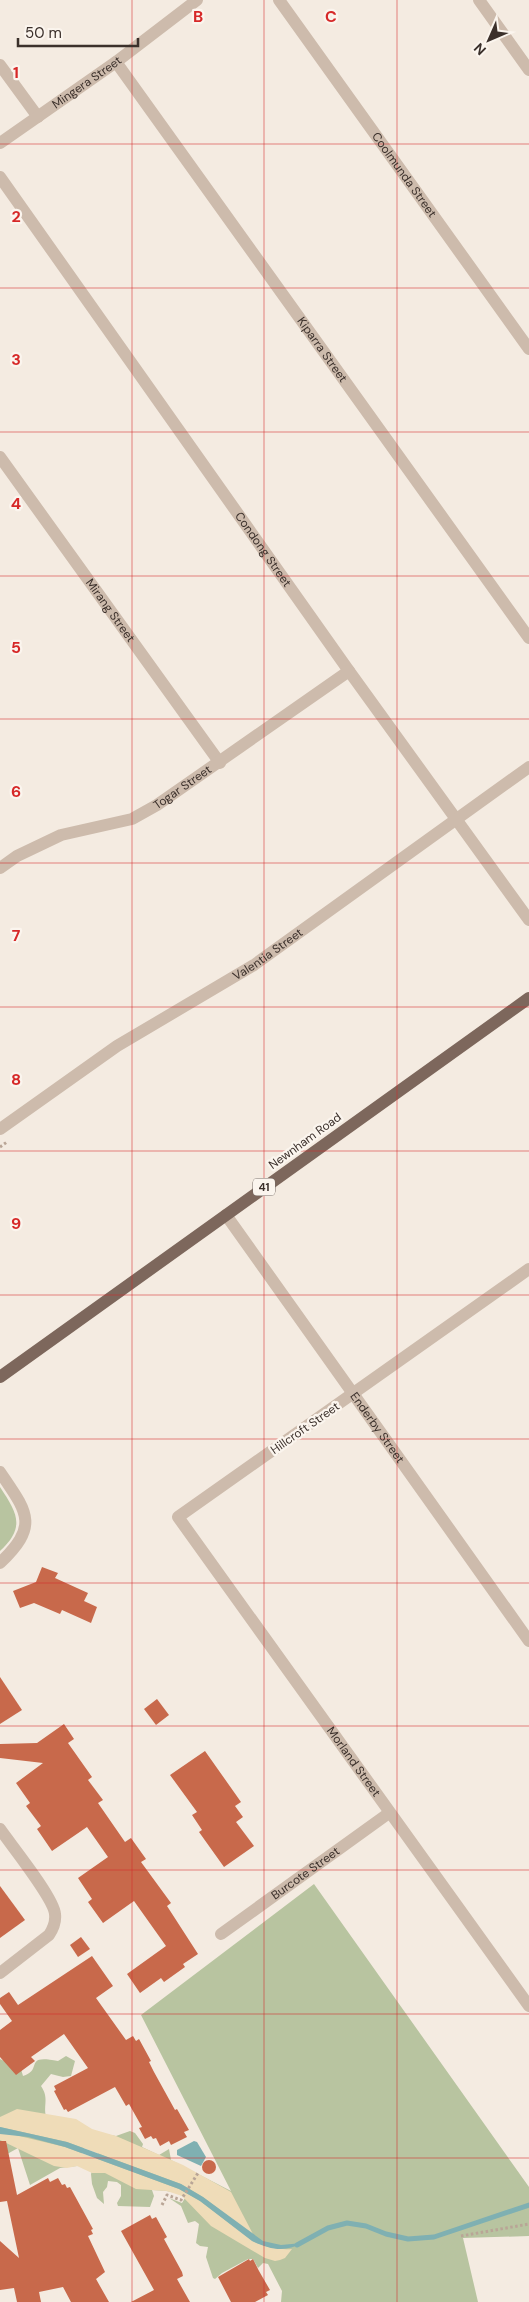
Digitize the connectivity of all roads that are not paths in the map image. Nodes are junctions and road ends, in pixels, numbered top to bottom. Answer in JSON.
{"nodes":[{"id":1,"x":197,"y":0,"type":"edge"},
{"id":2,"x":280,"y":0,"type":"edge"},
{"id":3,"x":479,"y":0,"type":"edge"},
{"id":4,"x":116,"y":62,"type":"junction"},
{"id":5,"x":0,"y":65,"type":"edge"},
{"id":6,"x":529,"y":70,"type":"edge"},
{"id":7,"x":38,"y":117,"type":"junction"},
{"id":8,"x":0,"y":143,"type":"edge"},
{"id":9,"x":0,"y":177,"type":"edge"},
{"id":10,"x":529,"y":349,"type":"edge"},
{"id":11,"x":0,"y":457,"type":"edge"},
{"id":12,"x":529,"y":638,"type":"edge"},
{"id":13,"x":349,"y":670,"type":"junction"},
{"id":14,"x":220,"y":763,"type":"junction"},
{"id":15,"x":529,"y":767,"type":"edge"},
{"id":16,"x":457,"y":819,"type":"junction"},
{"id":17,"x":0,"y":868,"type":"edge"},
{"id":18,"x":529,"y":920,"type":"edge"},
{"id":19,"x":529,"y":998,"type":"edge"},
{"id":20,"x":0,"y":1129,"type":"edge"},
{"id":21,"x":226,"y":1215,"type":"junction"},
{"id":22,"x":529,"y":1269,"type":"edge"},
{"id":23,"x":0,"y":1377,"type":"edge"},
{"id":24,"x":353,"y":1395,"type":"junction"},
{"id":25,"x":0,"y":1472,"type":"edge"},
{"id":26,"x":178,"y":1517,"type":"joint"},
{"id":27,"x":0,"y":1563,"type":"edge"},
{"id":28,"x":529,"y":1641,"type":"edge"},
{"id":29,"x":389,"y":1813,"type":"junction"},
{"id":30,"x":0,"y":1829,"type":"edge"},
{"id":31,"x":222,"y":1934,"type":"dead end"},
{"id":32,"x":0,"y":1974,"type":"edge"},
{"id":33,"x":529,"y":2006,"type":"edge"}],
"edges":[{"from":1,"to":4,"type":"street","name":"Mingera Street"},
{"from":2,"to":10,"type":"street","name":"Coolmunda Street"},
{"from":3,"to":6,"type":"street"},
{"from":4,"to":7,"type":"street","name":"Mingera Street"},
{"from":4,"to":12,"type":"street","name":"Kiparra Street"},
{"from":5,"to":7,"type":"street"},
{"from":7,"to":8,"type":"street","name":"Mingera Street"},
{"from":9,"to":13,"type":"street","name":"Condong Street"},
{"from":11,"to":14,"type":"street","name":"Mirang Street"},
{"from":13,"to":14,"type":"street","name":"Togar Street"},
{"from":13,"to":16,"type":"street","name":"Condong Street"},
{"from":14,"to":17,"type":"street","name":"Togar Street"},
{"from":15,"to":16,"type":"street","name":"Valentia Street"},
{"from":16,"to":18,"type":"street","name":"Condong Street"},
{"from":16,"to":20,"type":"street","name":"Valentia Street"},
{"from":19,"to":21,"type":"main road","name":"Newnham Road","number":"41"},
{"from":21,"to":23,"type":"main road","name":"Newnham Road","number":"41"},
{"from":21,"to":24,"type":"street","name":"Enderby Street"},
{"from":22,"to":24,"type":"street","name":"Hillcroft Street"},
{"from":24,"to":26,"type":"street","name":"Hillcroft Street"},
{"from":24,"to":28,"type":"street","name":"Enderby Street"},
{"from":25,"to":27,"type":"street"},
{"from":26,"to":29,"type":"street","name":"Morland Street"},
{"from":29,"to":31,"type":"street","name":"Burcote Street"},
{"from":29,"to":33,"type":"street","name":"Morland Street"},
{"from":30,"to":32,"type":"street"}]}
